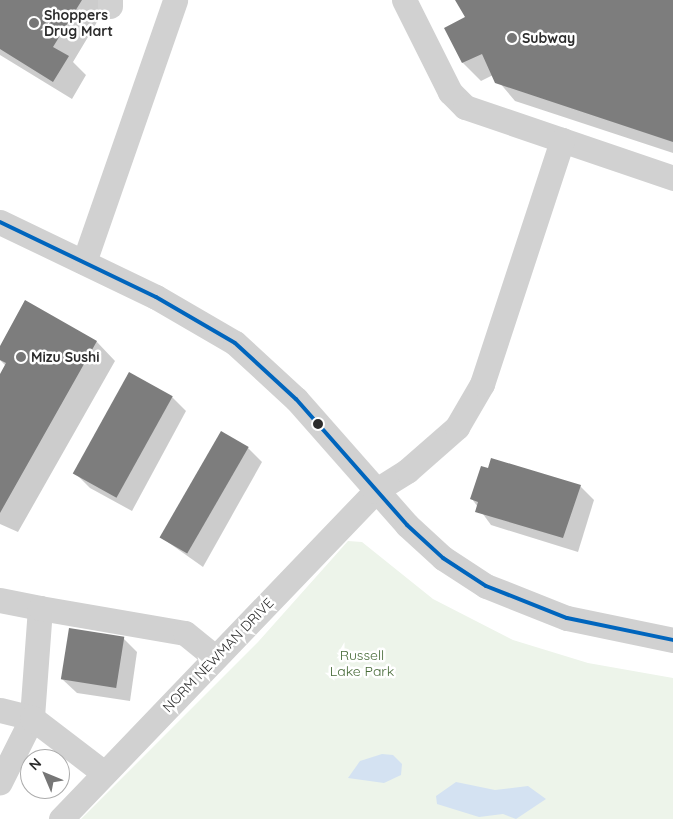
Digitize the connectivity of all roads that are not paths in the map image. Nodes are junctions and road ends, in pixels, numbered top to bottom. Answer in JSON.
{"nodes":[{"id":1,"x":175,"y":0,"type":"edge"},
{"id":2,"x":404,"y":0,"type":"edge"},
{"id":3,"x":562,"y":140,"type":"junction"},
{"id":4,"x":673,"y":178,"type":"edge"},
{"id":5,"x":0,"y":222,"type":"edge"},
{"id":6,"x":84,"y":262,"type":"junction"},
{"id":7,"x":375,"y":491,"type":"junction"},
{"id":8,"x":0,"y":600,"type":"edge"},
{"id":9,"x":40,"y":608,"type":"junction"},
{"id":10,"x":673,"y":640,"type":"edge"},
{"id":11,"x":215,"y":657,"type":"junction"},
{"id":12,"x":0,"y":710,"type":"edge"},
{"id":13,"x":32,"y":718,"type":"junction"},
{"id":14,"x":104,"y":773,"type":"junction"},
{"id":15,"x":0,"y":782,"type":"edge"},
{"id":16,"x":61,"y":819,"type":"edge"}],
"edges":[{"from":1,"to":6,"type":"street"},
{"from":2,"to":3,"type":"street"},
{"from":3,"to":4,"type":"street"},
{"from":3,"to":7,"type":"street","name":"NORM NEWMAN DRIVE"},
{"from":5,"to":6,"type":"street"},
{"from":6,"to":7,"type":"street"},
{"from":7,"to":10,"type":"street"},
{"from":7,"to":11,"type":"street","name":"NORM NEWMAN DRIVE"},
{"from":8,"to":9,"type":"street"},
{"from":9,"to":11,"type":"street"},
{"from":9,"to":13,"type":"street"},
{"from":11,"to":14,"type":"street","name":"NORM NEWMAN DRIVE"},
{"from":12,"to":13,"type":"street"},
{"from":13,"to":14,"type":"street"},
{"from":13,"to":15,"type":"street"},
{"from":14,"to":16,"type":"street","name":"NORM NEWMAN DRIVE"}]}
